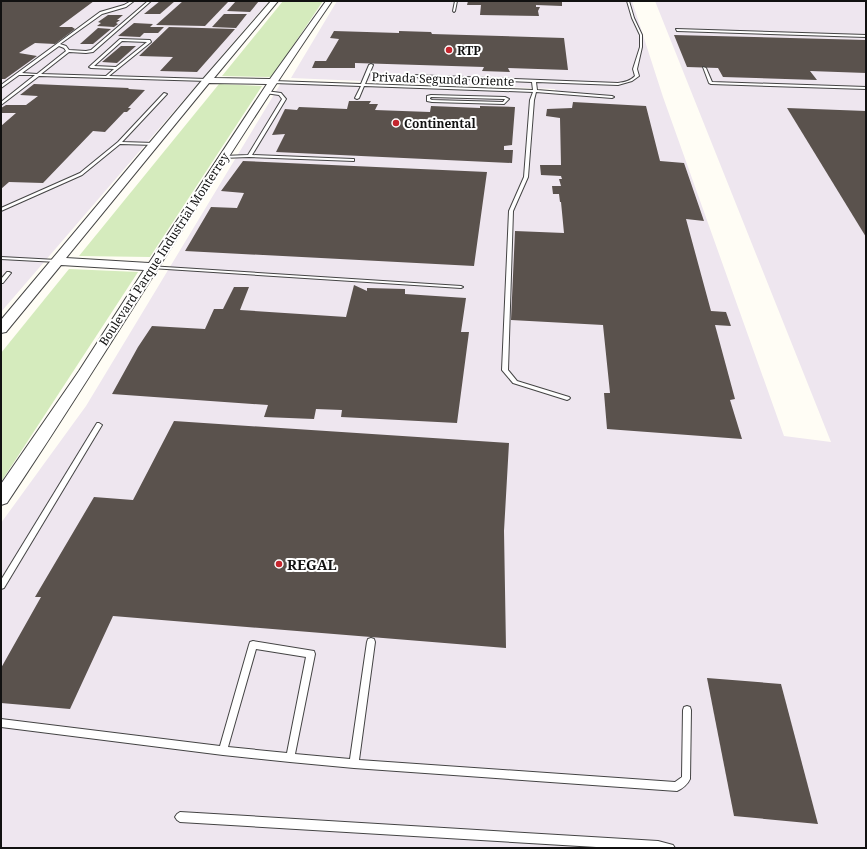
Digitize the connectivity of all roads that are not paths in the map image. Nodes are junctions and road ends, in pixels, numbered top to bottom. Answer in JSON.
{"nodes":[{"id":1,"x":133,"y":1,"type":"edge"},
{"id":2,"x":150,"y":1,"type":"edge"},
{"id":3,"x":275,"y":1,"type":"edge"},
{"id":4,"x":329,"y":1,"type":"edge"},
{"id":5,"x":456,"y":1,"type":"edge"},
{"id":6,"x":628,"y":1,"type":"edge"},
{"id":7,"x":454,"y":11,"type":"dead end"},
{"id":8,"x":677,"y":30,"type":"dead end"},
{"id":9,"x":866,"y":36,"type":"edge"},
{"id":10,"x":59,"y":45,"type":"junction"},
{"id":11,"x":68,"y":51,"type":"junction"},
{"id":12,"x":371,"y":65,"type":"dead end"},
{"id":13,"x":116,"y":68,"type":"junction"},
{"id":14,"x":704,"y":68,"type":"dead end"},
{"id":15,"x":20,"y":74,"type":"junction"},
{"id":16,"x":39,"y":74,"type":"junction"},
{"id":17,"x":412,"y":76,"type":"dead end"},
{"id":18,"x":106,"y":77,"type":"junction"},
{"id":19,"x":206,"y":80,"type":"junction"},
{"id":20,"x":534,"y":81,"type":"junction"},
{"id":21,"x":362,"y":85,"type":"junction"},
{"id":22,"x":1,"y":87,"type":"edge"},
{"id":23,"x":269,"y":87,"type":"junction"},
{"id":24,"x":462,"y":88,"type":"junction"},
{"id":25,"x":866,"y":88,"type":"edge"},
{"id":26,"x":535,"y":91,"type":"junction"},
{"id":27,"x":165,"y":94,"type":"dead end"},
{"id":28,"x":461,"y":97,"type":"junction"},
{"id":29,"x":612,"y":97,"type":"dead end"},
{"id":30,"x":357,"y":98,"type":"dead end"},
{"id":31,"x":1,"y":104,"type":"edge"},
{"id":32,"x":119,"y":143,"type":"junction"},
{"id":33,"x":154,"y":144,"type":"junction"},
{"id":34,"x":249,"y":156,"type":"junction"},
{"id":35,"x":223,"y":157,"type":"junction"},
{"id":36,"x":353,"y":160,"type":"dead end"},
{"id":37,"x":1,"y":210,"type":"edge"},
{"id":38,"x":1,"y":258,"type":"edge"},
{"id":39,"x":58,"y":261,"type":"junction"},
{"id":40,"x":152,"y":267,"type":"junction"},
{"id":41,"x":9,"y":273,"type":"dead end"},
{"id":42,"x":1,"y":282,"type":"edge"},
{"id":43,"x":461,"y":287,"type":"dead end"},
{"id":44,"x":1,"y":329,"type":"edge"},
{"id":45,"x":567,"y":398,"type":"dead end"},
{"id":46,"x":99,"y":425,"type":"dead end"},
{"id":47,"x":1,"y":498,"type":"edge"},
{"id":48,"x":1,"y":586,"type":"edge"},
{"id":49,"x":370,"y":642,"type":"dead end"},
{"id":50,"x":687,"y":710,"type":"dead end"},
{"id":51,"x":1,"y":723,"type":"edge"},
{"id":52,"x":223,"y":752,"type":"junction"},
{"id":53,"x":290,"y":758,"type":"junction"},
{"id":54,"x":354,"y":764,"type":"junction"},
{"id":55,"x":180,"y":817,"type":"dead end"},
{"id":56,"x":670,"y":848,"type":"edge"}],
"edges":[{"from":1,"to":10,"type":"lane"},
{"from":2,"to":11,"type":"lane"},
{"from":3,"to":19,"type":"street"},
{"from":4,"to":23,"type":"street","name":"Boulevard Parque Industrial Monterrey"},
{"from":5,"to":7,"type":"lane"},
{"from":6,"to":20,"type":"lane"},
{"from":8,"to":9,"type":"lane"},
{"from":10,"to":11,"type":"lane"},
{"from":10,"to":15,"type":"lane"},
{"from":11,"to":16,"type":"lane"},
{"from":12,"to":21,"type":"lane"},
{"from":13,"to":13,"type":"lane"},
{"from":13,"to":18,"type":"lane"},
{"from":14,"to":25,"type":"lane"},
{"from":15,"to":16,"type":"lane"},
{"from":15,"to":22,"type":"lane"},
{"from":16,"to":18,"type":"lane"},
{"from":16,"to":31,"type":"lane"},
{"from":17,"to":20,"type":"lane"},
{"from":18,"to":19,"type":"lane"},
{"from":19,"to":23,"type":"street"},
{"from":19,"to":33,"type":"street"},
{"from":20,"to":26,"type":"lane"},
{"from":21,"to":23,"type":"lane","name":"Privada Segunda Oriente"},
{"from":21,"to":24,"type":"lane","name":"Privada Segunda Oriente"},
{"from":21,"to":30,"type":"lane"},
{"from":23,"to":34,"type":"lane"},
{"from":23,"to":35,"type":"street","name":"Boulevard Parque Industrial Monterrey"},
{"from":24,"to":26,"type":"lane","name":"Privada Segunda Oriente"},
{"from":24,"to":28,"type":"lane"},
{"from":26,"to":29,"type":"lane","name":"Privada Segunda Oriente"},
{"from":26,"to":45,"type":"lane"},
{"from":27,"to":32,"type":"lane"},
{"from":28,"to":28,"type":"lane"},
{"from":32,"to":33,"type":"lane"},
{"from":32,"to":37,"type":"lane"},
{"from":33,"to":39,"type":"street"},
{"from":34,"to":35,"type":"lane"},
{"from":34,"to":36,"type":"lane"},
{"from":35,"to":40,"type":"street","name":"Boulevard Parque Industrial Monterrey"},
{"from":38,"to":39,"type":"lane"},
{"from":39,"to":40,"type":"street"},
{"from":39,"to":44,"type":"street"},
{"from":40,"to":43,"type":"lane"},
{"from":40,"to":47,"type":"street","name":"Boulevard Parque Industrial Monterrey"},
{"from":41,"to":42,"type":"lane"},
{"from":46,"to":48,"type":"lane"},
{"from":49,"to":54,"type":"lane"},
{"from":50,"to":54,"type":"lane"},
{"from":51,"to":52,"type":"lane"},
{"from":52,"to":53,"type":"lane"},
{"from":52,"to":53,"type":"lane"},
{"from":53,"to":54,"type":"lane"},
{"from":55,"to":56,"type":"lane"}]}
